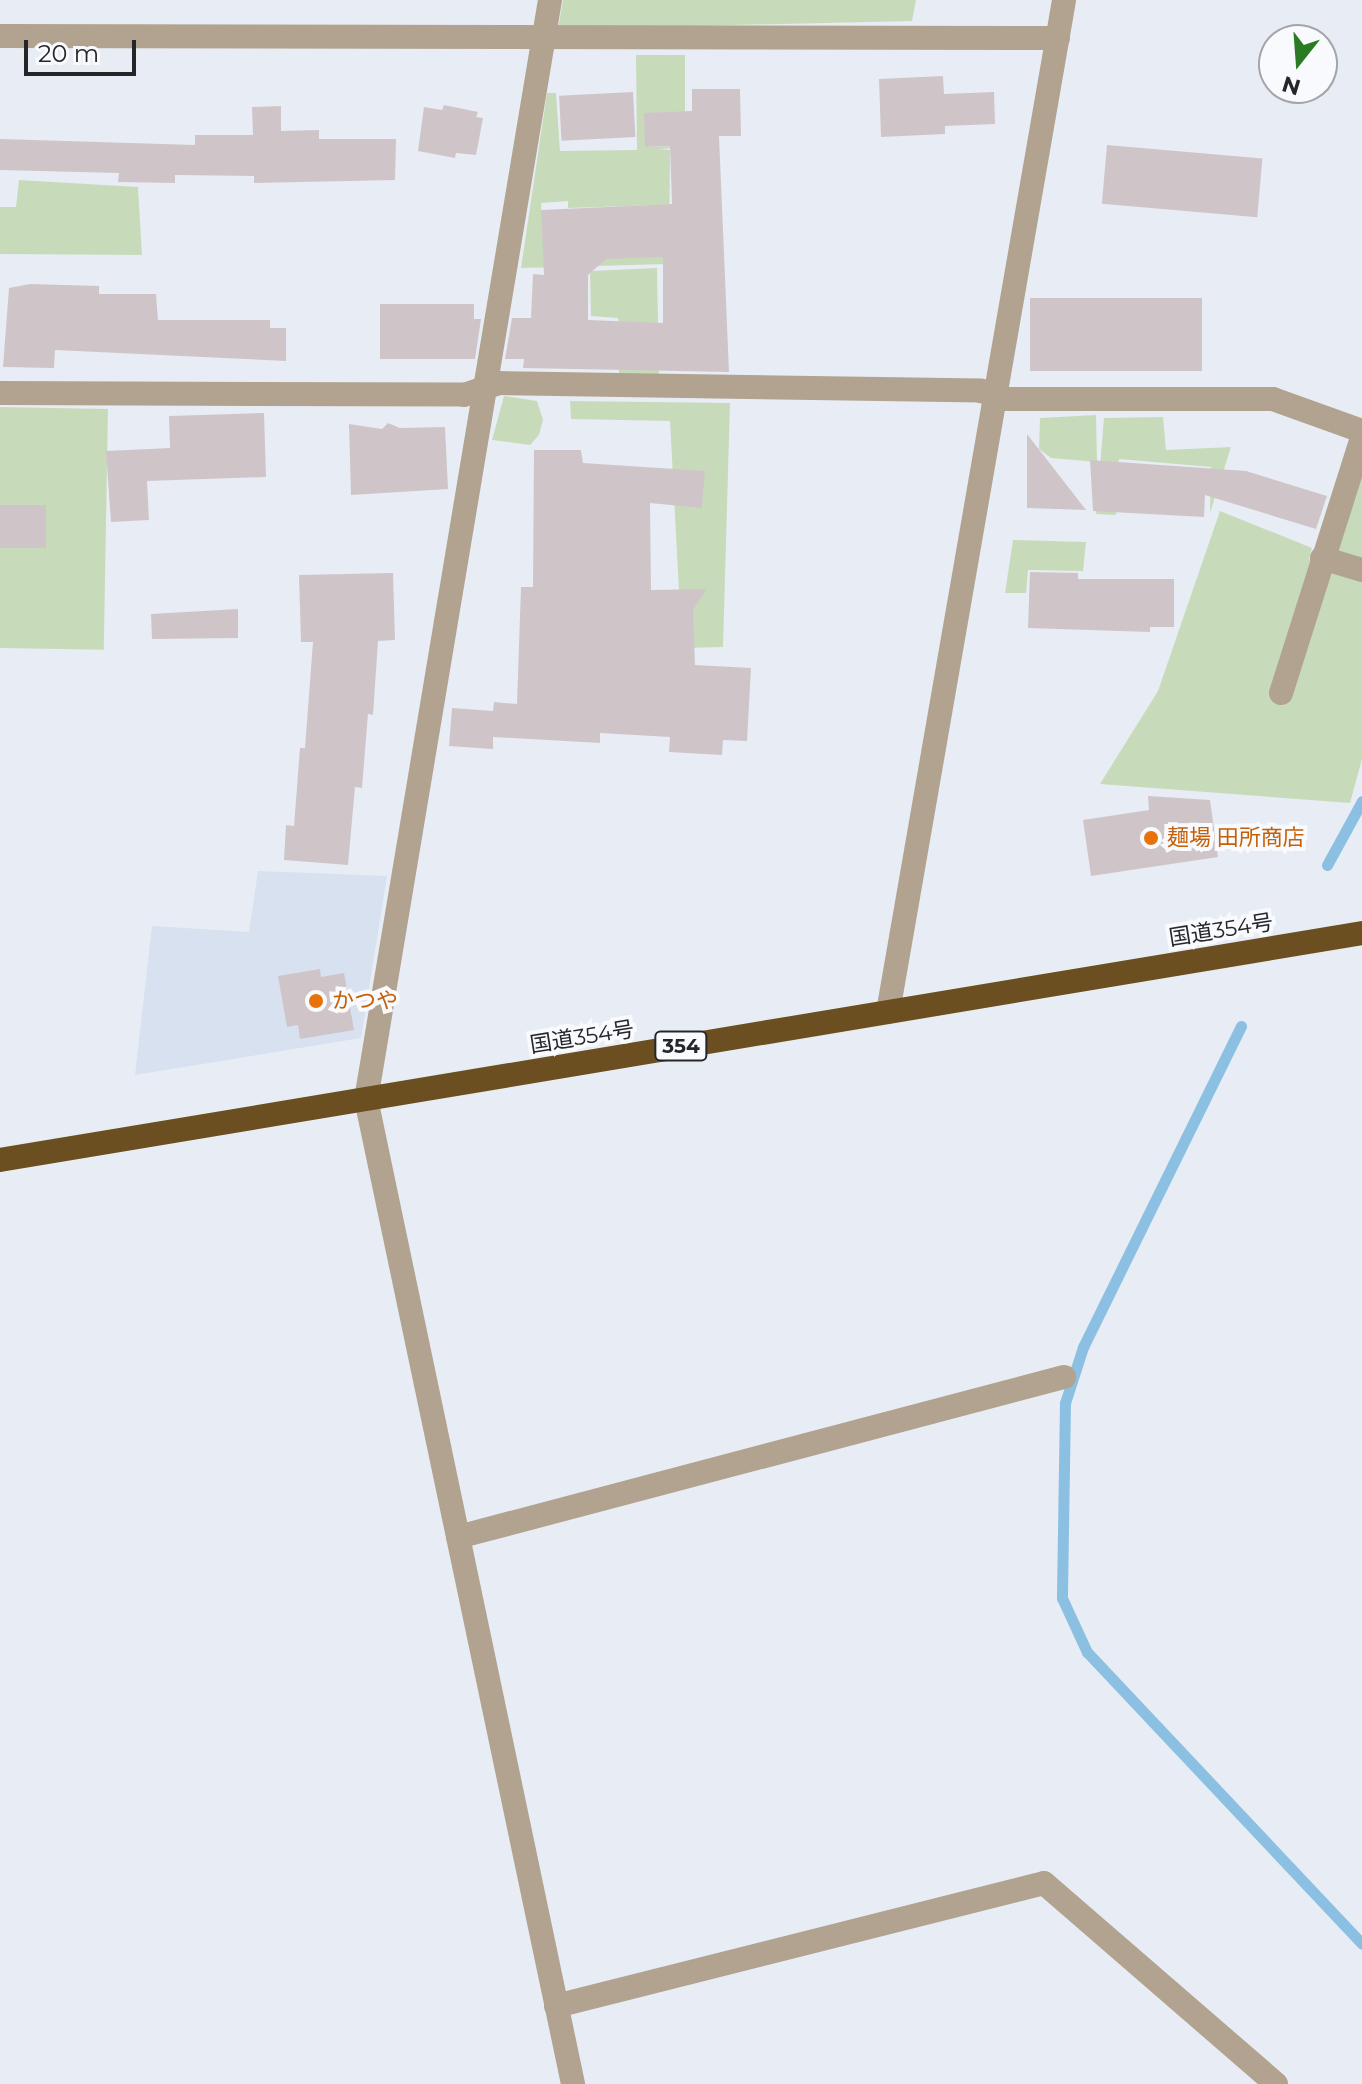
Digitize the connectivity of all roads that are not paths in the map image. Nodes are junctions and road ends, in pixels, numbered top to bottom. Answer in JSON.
{"nodes":[{"id":1,"x":550,"y":0,"type":"edge"},
{"id":2,"x":1064,"y":0,"type":"edge"},
{"id":3,"x":0,"y":36,"type":"edge"},
{"id":4,"x":544,"y":38,"type":"junction"},
{"id":5,"x":1058,"y":38,"type":"junction"},
{"id":6,"x":483,"y":390,"type":"junction"},
{"id":7,"x":0,"y":393,"type":"edge"},
{"id":8,"x":996,"y":396,"type":"junction"},
{"id":9,"x":1362,"y":434,"type":"edge"},
{"id":10,"x":1322,"y":558,"type":"junction"},
{"id":11,"x":1362,"y":570,"type":"edge"},
{"id":12,"x":1281,"y":693,"type":"dead end"},
{"id":13,"x":1362,"y":933,"type":"edge"},
{"id":14,"x":888,"y":1012,"type":"junction"},
{"id":15,"x":366,"y":1099,"type":"junction"},
{"id":16,"x":0,"y":1160,"type":"edge"},
{"id":17,"x":1064,"y":1377,"type":"dead end"},
{"id":18,"x":458,"y":1537,"type":"junction"},
{"id":19,"x":556,"y":2006,"type":"junction"},
{"id":20,"x":573,"y":2084,"type":"edge"},
{"id":21,"x":1276,"y":2084,"type":"edge"}],
"edges":[{"from":1,"to":4,"type":"street"},
{"from":2,"to":5,"type":"street"},
{"from":3,"to":4,"type":"street"},
{"from":4,"to":5,"type":"street"},
{"from":4,"to":6,"type":"street"},
{"from":5,"to":8,"type":"street"},
{"from":6,"to":7,"type":"street"},
{"from":6,"to":8,"type":"street"},
{"from":6,"to":15,"type":"street"},
{"from":8,"to":9,"type":"street"},
{"from":8,"to":14,"type":"street"},
{"from":9,"to":10,"type":"street"},
{"from":10,"to":11,"type":"street"},
{"from":10,"to":12,"type":"street"},
{"from":13,"to":14,"type":"highway","name":"国道354号","number":"354"},
{"from":14,"to":15,"type":"highway","name":"国道354号","number":"354"},
{"from":15,"to":16,"type":"highway","name":"国道354号","number":"354"},
{"from":15,"to":18,"type":"street"},
{"from":17,"to":18,"type":"street"},
{"from":18,"to":19,"type":"street"},
{"from":19,"to":20,"type":"street"},
{"from":19,"to":21,"type":"street"}]}
